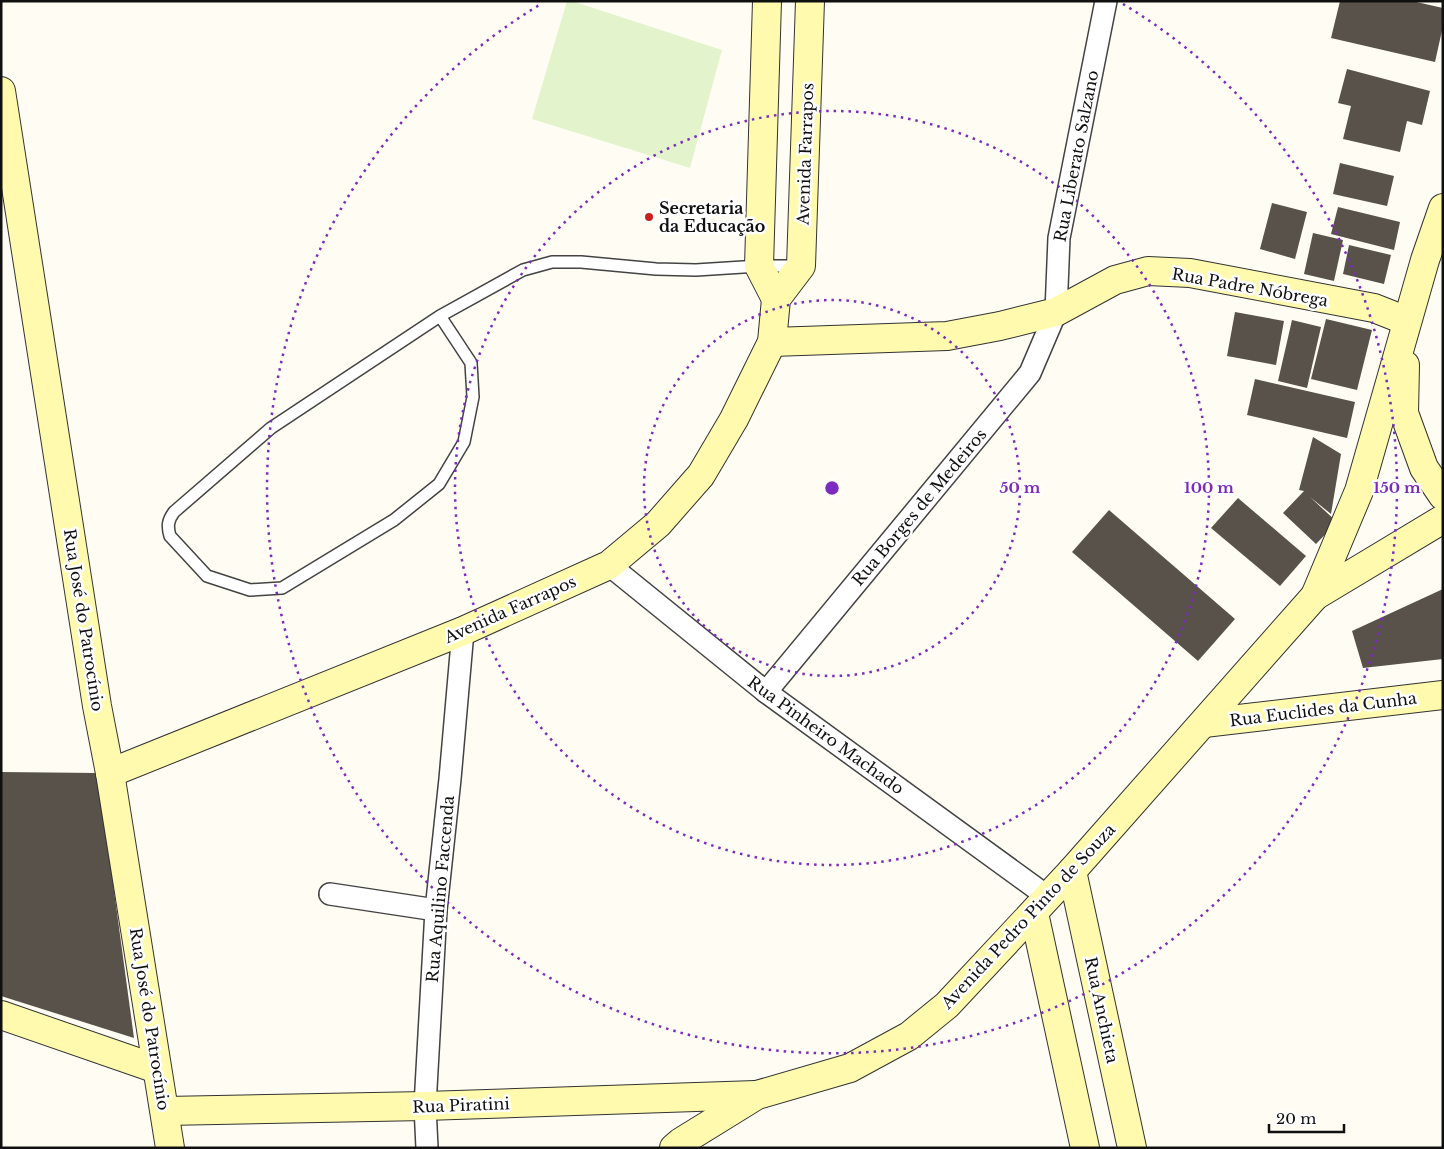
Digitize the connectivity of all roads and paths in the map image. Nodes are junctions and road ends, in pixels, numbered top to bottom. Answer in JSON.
{"nodes":[{"id":1,"x":767,"y":1,"type":"edge"},
{"id":2,"x":810,"y":1,"type":"edge"},
{"id":3,"x":1106,"y":1,"type":"edge"},
{"id":4,"x":1,"y":91,"type":"edge"},
{"id":5,"x":1443,"y":208,"type":"edge"},
{"id":6,"x":759,"y":266,"type":"junction"},
{"id":7,"x":801,"y":266,"type":"junction"},
{"id":8,"x":776,"y":299,"type":"junction"},
{"id":9,"x":1056,"y":312,"type":"junction"},
{"id":10,"x":440,"y":316,"type":"junction"},
{"id":11,"x":1407,"y":321,"type":"junction"},
{"id":12,"x":772,"y":342,"type":"junction"},
{"id":13,"x":1443,"y":496,"type":"edge"},
{"id":14,"x":1443,"y":519,"type":"edge"},
{"id":15,"x":609,"y":565,"type":"junction"},
{"id":16,"x":1315,"y":596,"type":"junction"},
{"id":17,"x":463,"y":631,"type":"junction"},
{"id":18,"x":766,"y":692,"type":"junction"},
{"id":19,"x":1443,"y":695,"type":"edge"},
{"id":20,"x":1204,"y":723,"type":"junction"},
{"id":21,"x":110,"y":773,"type":"junction"},
{"id":22,"x":1072,"y":871,"type":"junction"},
{"id":23,"x":330,"y":894,"type":"dead end"},
{"id":24,"x":1041,"y":905,"type":"junction"},
{"id":25,"x":436,"y":910,"type":"junction"},
{"id":26,"x":1,"y":1015,"type":"edge"},
{"id":27,"x":157,"y":1069,"type":"junction"},
{"id":28,"x":757,"y":1095,"type":"junction"},
{"id":29,"x":425,"y":1106,"type":"junction"},
{"id":30,"x":164,"y":1111,"type":"junction"},
{"id":31,"x":170,"y":1148,"type":"edge"},
{"id":32,"x":427,"y":1148,"type":"edge"},
{"id":33,"x":674,"y":1148,"type":"edge"},
{"id":34,"x":1085,"y":1148,"type":"edge"},
{"id":35,"x":1132,"y":1148,"type":"edge"}],
"edges":[{"from":1,"to":6,"type":"street"},
{"from":2,"to":7,"type":"street","name":"Avenida Farrapos"},
{"from":3,"to":9,"type":"street","name":"Rua Liberato Salzano"},
{"from":4,"to":21,"type":"street","name":"Rua José do Patrocínio"},
{"from":5,"to":11,"type":"street","name":"Avenida Pedro Pinto de Souza"},
{"from":6,"to":7,"type":"lane"},
{"from":6,"to":8,"type":"street"},
{"from":6,"to":10,"type":"lane"},
{"from":7,"to":8,"type":"street"},
{"from":8,"to":12,"type":"street","name":"Avenida Farrapos"},
{"from":9,"to":11,"type":"street","name":"Rua Padre Nóbrega"},
{"from":9,"to":12,"type":"street","name":"Rua Padre Nóbrega"},
{"from":9,"to":18,"type":"street","name":"Rua Borges de Medeiros"},
{"from":10,"to":10,"type":"lane"},
{"from":11,"to":13,"type":"street"},
{"from":11,"to":16,"type":"street","name":"Avenida Pedro Pinto de Souza"},
{"from":12,"to":15,"type":"street","name":"Avenida Farrapos"},
{"from":14,"to":16,"type":"street","name":"Avenida Pedro Pinto de Souza"},
{"from":15,"to":17,"type":"street","name":"Avenida Farrapos"},
{"from":15,"to":18,"type":"street","name":"Rua Pinheiro Machado"},
{"from":16,"to":20,"type":"street","name":"Avenida Pedro Pinto de Souza"},
{"from":17,"to":21,"type":"street","name":"Avenida Farrapos"},
{"from":17,"to":25,"type":"street","name":"Rua Aquilino Faccenda"},
{"from":18,"to":24,"type":"street","name":"Rua Pinheiro Machado"},
{"from":19,"to":20,"type":"street","name":"Rua Euclides da Cunha"},
{"from":20,"to":22,"type":"street","name":"Avenida Pedro Pinto de Souza"},
{"from":21,"to":27,"type":"street","name":"Rua José do Patrocínio"},
{"from":22,"to":24,"type":"street","name":"Avenida Pedro Pinto de Souza"},
{"from":22,"to":35,"type":"street","name":"Rua Anchieta"},
{"from":23,"to":25,"type":"street"},
{"from":24,"to":28,"type":"street","name":"Avenida Pedro Pinto de Souza"},
{"from":24,"to":34,"type":"street"},
{"from":25,"to":29,"type":"street","name":"Rua Aquilino Faccenda"},
{"from":26,"to":27,"type":"street"},
{"from":27,"to":30,"type":"street","name":"Rua José do Patrocínio"},
{"from":28,"to":29,"type":"street","name":"Rua Piratini"},
{"from":28,"to":33,"type":"street","name":"Avenida Pedro Pinto de Souza"},
{"from":29,"to":30,"type":"street","name":"Rua Piratini"},
{"from":29,"to":32,"type":"street","name":"Rua Aquilino Faccenda"},
{"from":30,"to":31,"type":"street","name":"Rua José do Patrocínio"}]}
